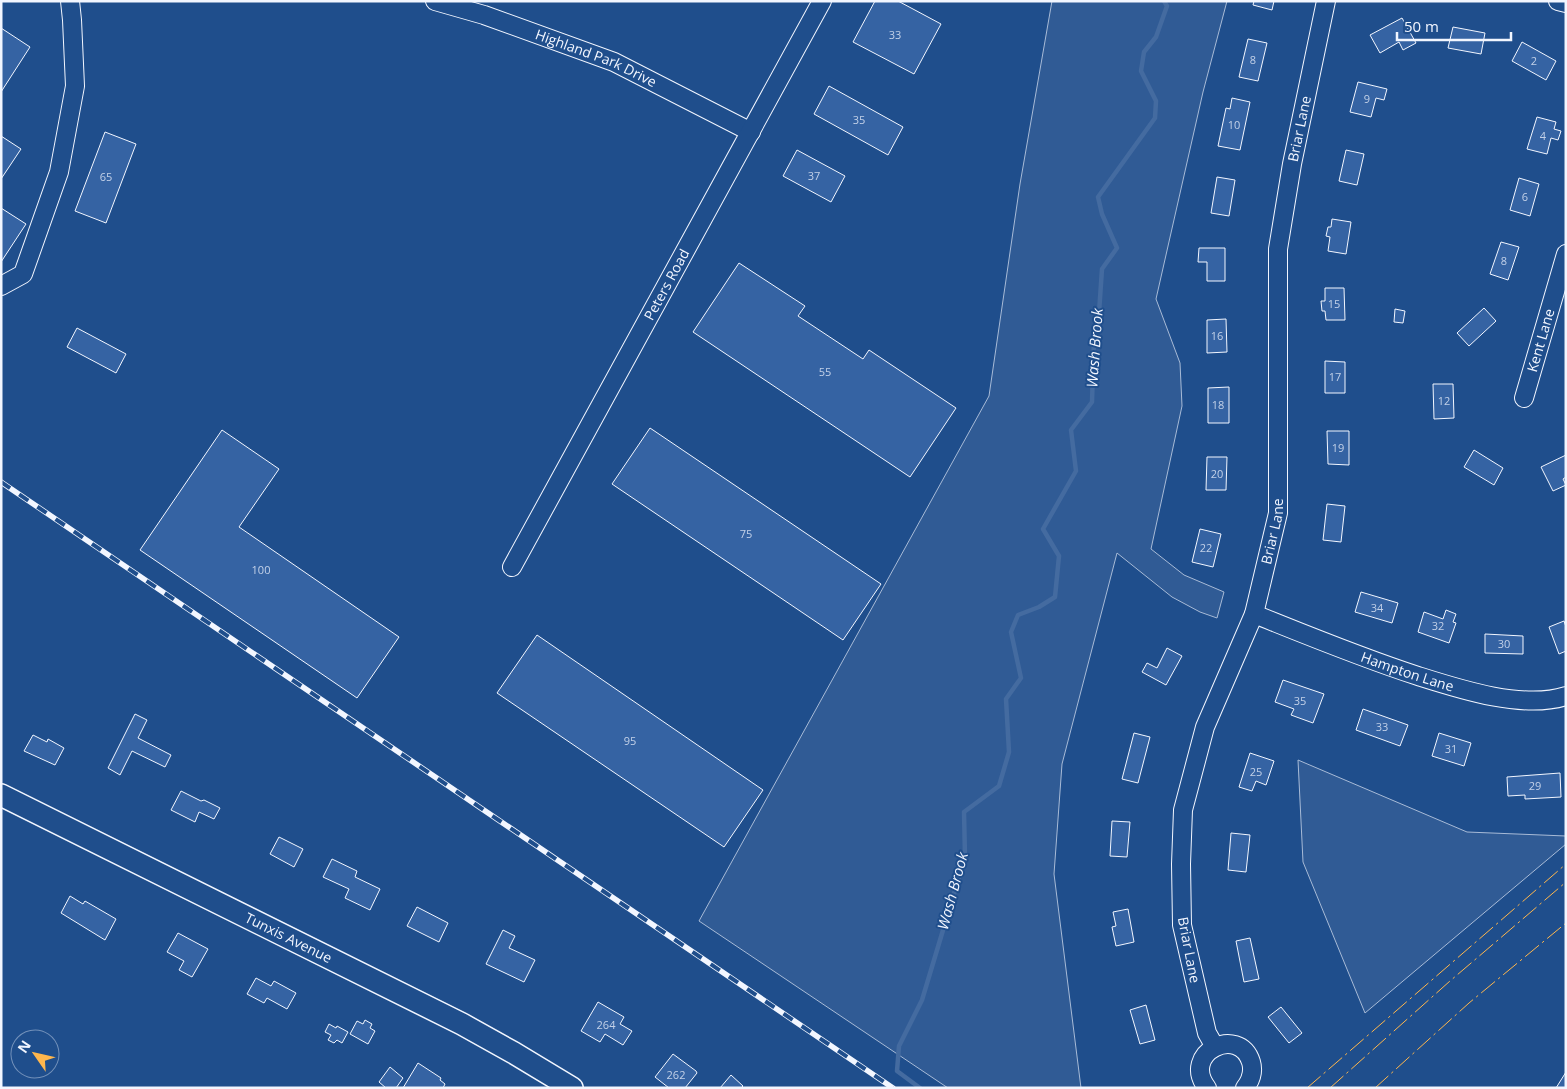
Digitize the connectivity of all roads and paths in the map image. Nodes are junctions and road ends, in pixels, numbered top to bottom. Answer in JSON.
{"nodes":[{"id":1,"x":70,"y":1,"type":"edge"},
{"id":2,"x":435,"y":1,"type":"edge"},
{"id":3,"x":822,"y":1,"type":"edge"},
{"id":4,"x":1326,"y":1,"type":"edge"},
{"id":5,"x":1558,"y":1,"type":"edge"},
{"id":6,"x":1566,"y":3,"type":"edge"},
{"id":7,"x":750,"y":132,"type":"junction"},
{"id":8,"x":1566,"y":254,"type":"edge"},
{"id":9,"x":1,"y":286,"type":"edge"},
{"id":10,"x":1524,"y":398,"type":"dead end"},
{"id":11,"x":512,"y":567,"type":"dead end"},
{"id":12,"x":1254,"y":614,"type":"junction"},
{"id":13,"x":1566,"y":696,"type":"edge"},
{"id":14,"x":1,"y":796,"type":"edge"},
{"id":15,"x":1215,"y":1047,"type":"junction"},
{"id":16,"x":572,"y":1088,"type":"edge"},
{"id":17,"x":1207,"y":1088,"type":"edge"},
{"id":18,"x":1245,"y":1088,"type":"edge"}],
"edges":[{"from":1,"to":9,"type":"street"},
{"from":2,"to":7,"type":"street","name":"Highland Park Drive"},
{"from":3,"to":7,"type":"street","name":"Peters Road"},
{"from":4,"to":12,"type":"street","name":"Briar Lane"},
{"from":5,"to":6,"type":"street"},
{"from":7,"to":11,"type":"street","name":"Peters Road"},
{"from":8,"to":10,"type":"street","name":"Kent Lane"},
{"from":12,"to":13,"type":"street","name":"Hampton Lane"},
{"from":12,"to":15,"type":"street","name":"Briar Lane"},
{"from":14,"to":16,"type":"main road","name":"Tunxis Avenue"},
{"from":15,"to":17,"type":"street"},
{"from":15,"to":18,"type":"street"}]}
